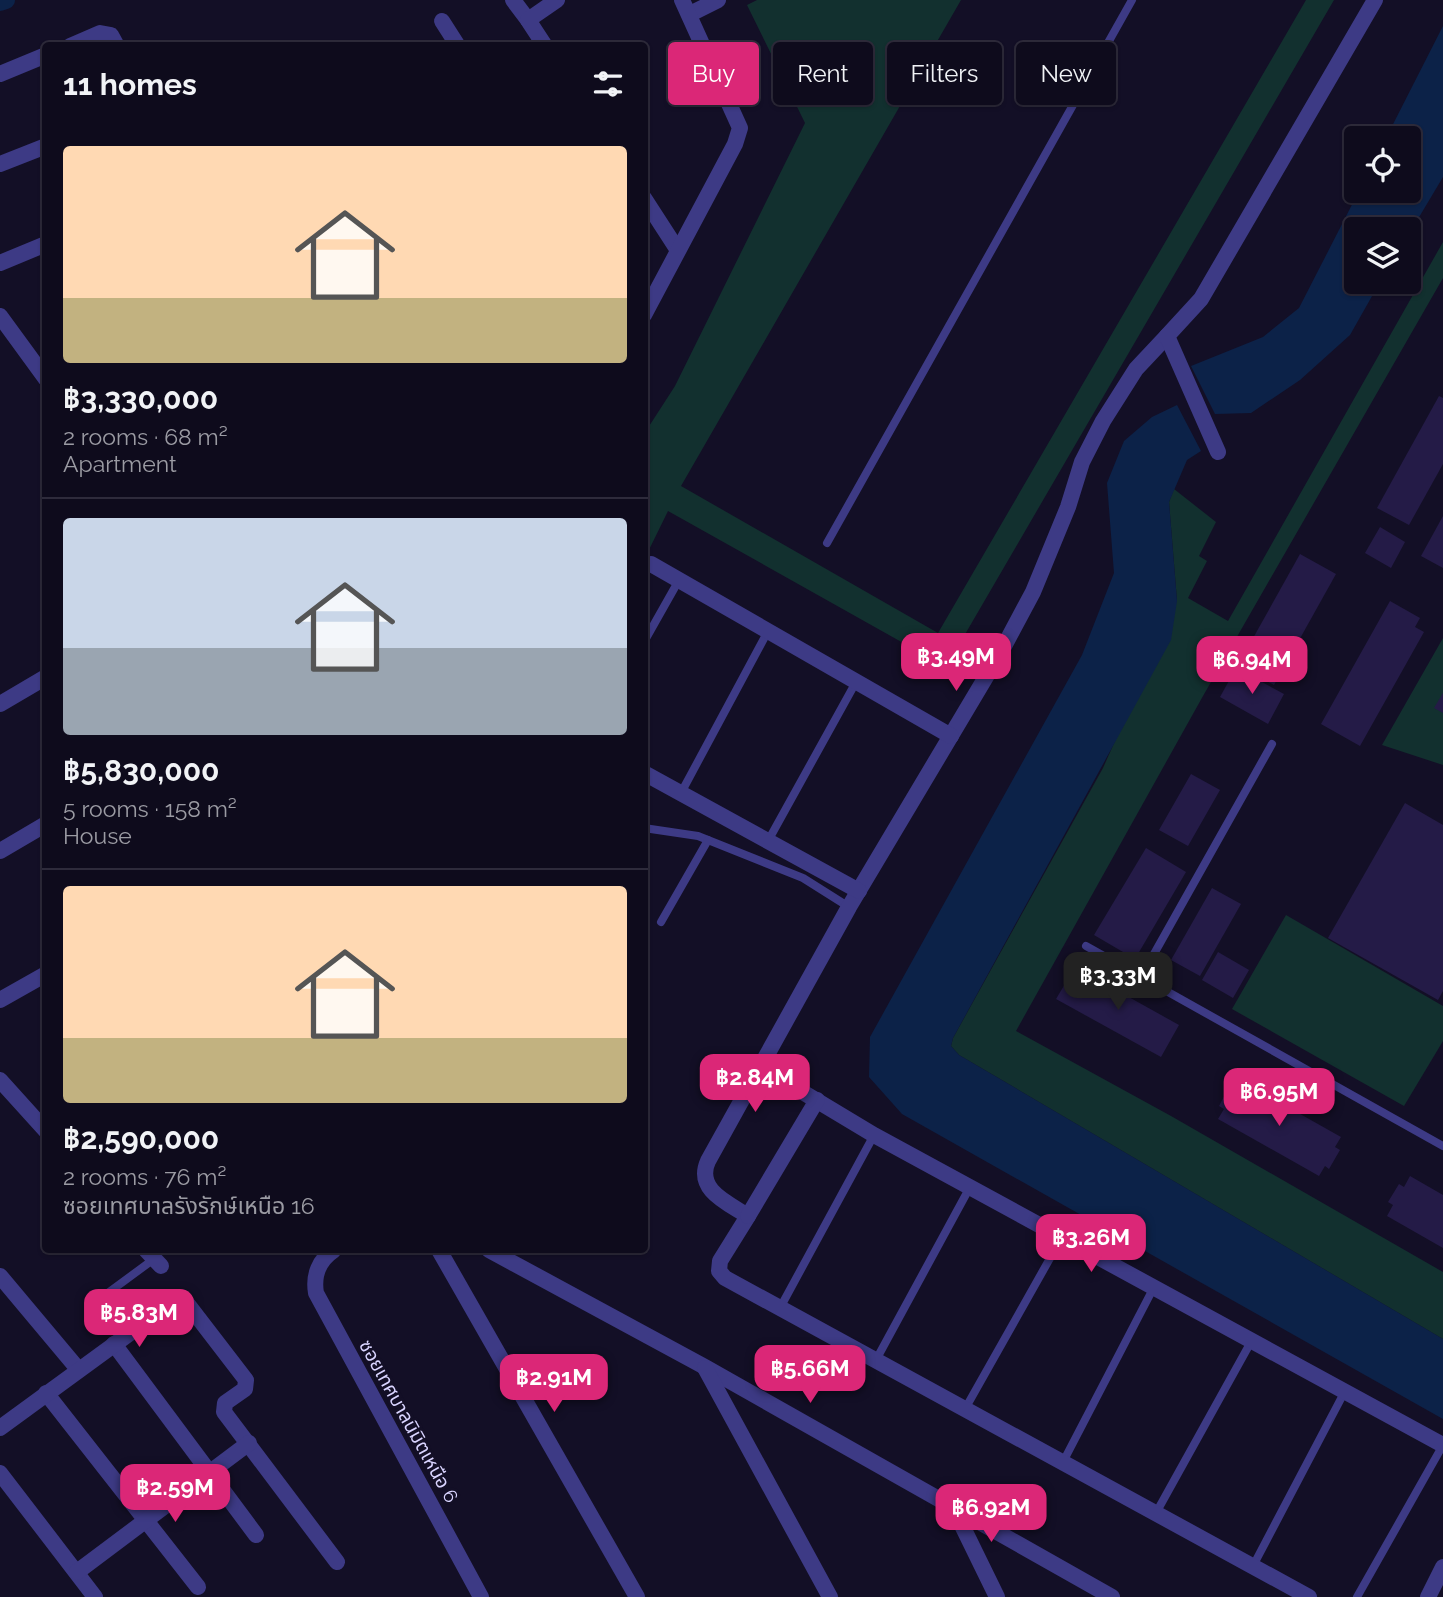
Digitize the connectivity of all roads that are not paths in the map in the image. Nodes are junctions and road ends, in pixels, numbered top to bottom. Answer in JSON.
{"nodes":[{"id":1,"x":513,"y":0,"type":"edge"},
{"id":2,"x":557,"y":0,"type":"edge"},
{"id":3,"x":718,"y":0,"type":"edge"},
{"id":4,"x":1132,"y":0,"type":"edge"},
{"id":5,"x":1375,"y":0,"type":"edge"},
{"id":6,"x":686,"y":7,"type":"edge"},
{"id":7,"x":528,"y":20,"type":"junction"},
{"id":8,"x":442,"y":21,"type":"dead end"},
{"id":9,"x":79,"y":42,"type":"edge"},
{"id":10,"x":115,"y":42,"type":"edge"},
{"id":11,"x":455,"y":42,"type":"edge"},
{"id":12,"x":542,"y":42,"type":"edge"},
{"id":13,"x":42,"y":57,"type":"edge"},
{"id":14,"x":0,"y":74,"type":"edge"},
{"id":15,"x":42,"y":148,"type":"edge"},
{"id":16,"x":0,"y":164,"type":"edge"},
{"id":17,"x":648,"y":204,"type":"edge"},
{"id":18,"x":42,"y":246,"type":"edge"},
{"id":19,"x":677,"y":249,"type":"junction"},
{"id":20,"x":0,"y":263,"type":"edge"},
{"id":21,"x":648,"y":310,"type":"edge"},
{"id":22,"x":0,"y":316,"type":"edge"},
{"id":23,"x":1167,"y":336,"type":"junction"},
{"id":24,"x":42,"y":374,"type":"edge"},
{"id":25,"x":1218,"y":452,"type":"dead end"},
{"id":26,"x":827,"y":542,"type":"dead end"},
{"id":27,"x":651,"y":564,"type":"dead end"},
{"id":28,"x":679,"y":580,"type":"junction"},
{"id":29,"x":768,"y":631,"type":"junction"},
{"id":30,"x":648,"y":635,"type":"edge"},
{"id":31,"x":42,"y":679,"type":"edge"},
{"id":32,"x":856,"y":682,"type":"junction"},
{"id":33,"x":0,"y":704,"type":"edge"},
{"id":34,"x":951,"y":736,"type":"junction"},
{"id":35,"x":1272,"y":744,"type":"dead end"},
{"id":36,"x":648,"y":775,"type":"edge"},
{"id":37,"x":681,"y":793,"type":"junction"},
{"id":38,"x":42,"y":826,"type":"edge"},
{"id":39,"x":648,"y":829,"type":"edge"},
{"id":40,"x":708,"y":840,"type":"junction"},
{"id":41,"x":768,"y":841,"type":"junction"},
{"id":42,"x":0,"y":851,"type":"edge"},
{"id":43,"x":859,"y":891,"type":"junction"},
{"id":44,"x":849,"y":908,"type":"junction"},
{"id":45,"x":661,"y":922,"type":"dead end"},
{"id":46,"x":1086,"y":946,"type":"dead end"},
{"id":47,"x":42,"y":976,"type":"edge"},
{"id":48,"x":1141,"y":977,"type":"junction"},
{"id":49,"x":0,"y":1000,"type":"edge"},
{"id":50,"x":761,"y":1066,"type":"junction"},
{"id":51,"x":0,"y":1080,"type":"edge"},
{"id":52,"x":817,"y":1100,"type":"junction"},
{"id":53,"x":42,"y":1122,"type":"edge"},
{"id":54,"x":874,"y":1135,"type":"junction"},
{"id":55,"x":1443,"y":1146,"type":"edge"},
{"id":56,"x":970,"y":1187,"type":"junction"},
{"id":57,"x":748,"y":1216,"type":"junction"},
{"id":58,"x":1062,"y":1237,"type":"junction"},
{"id":59,"x":330,"y":1253,"type":"edge"},
{"id":60,"x":441,"y":1253,"type":"edge"},
{"id":61,"x":495,"y":1253,"type":"edge"},
{"id":62,"x":154,"y":1258,"type":"edge"},
{"id":63,"x":0,"y":1276,"type":"edge"},
{"id":64,"x":1154,"y":1287,"type":"junction"},
{"id":65,"x":101,"y":1298,"type":"dead end"},
{"id":66,"x":780,"y":1308,"type":"junction"},
{"id":67,"x":1251,"y":1340,"type":"junction"},
{"id":68,"x":114,"y":1344,"type":"junction"},
{"id":69,"x":876,"y":1360,"type":"junction"},
{"id":70,"x":705,"y":1367,"type":"junction"},
{"id":71,"x":78,"y":1370,"type":"junction"},
{"id":72,"x":1345,"y":1391,"type":"junction"},
{"id":73,"x":46,"y":1393,"type":"junction"},
{"id":74,"x":965,"y":1409,"type":"junction"},
{"id":75,"x":0,"y":1428,"type":"edge"},
{"id":76,"x":249,"y":1443,"type":"junction"},
{"id":77,"x":1443,"y":1445,"type":"edge"},
{"id":78,"x":1063,"y":1462,"type":"junction"},
{"id":79,"x":209,"y":1474,"type":"junction"},
{"id":80,"x":3,"y":1481,"type":"edge"},
{"id":81,"x":953,"y":1507,"type":"junction"},
{"id":82,"x":1156,"y":1513,"type":"junction"},
{"id":83,"x":146,"y":1522,"type":"junction"},
{"id":84,"x":256,"y":1535,"type":"dead end"},
{"id":85,"x":338,"y":1562,"type":"dead end"},
{"id":86,"x":1253,"y":1566,"type":"junction"},
{"id":87,"x":77,"y":1572,"type":"junction"},
{"id":88,"x":1441,"y":1575,"type":"edge"},
{"id":89,"x":198,"y":1587,"type":"dead end"},
{"id":90,"x":87,"y":1595,"type":"edge"},
{"id":91,"x":481,"y":1597,"type":"edge"},
{"id":92,"x":636,"y":1597,"type":"edge"},
{"id":93,"x":830,"y":1597,"type":"edge"},
{"id":94,"x":997,"y":1597,"type":"edge"},
{"id":95,"x":1112,"y":1597,"type":"edge"},
{"id":96,"x":1309,"y":1597,"type":"edge"},
{"id":97,"x":1357,"y":1597,"type":"edge"},
{"id":98,"x":1428,"y":1597,"type":"edge"}],
"edges":[{"from":1,"to":7,"type":"street"},
{"from":2,"to":7,"type":"street"},
{"from":3,"to":6,"type":"street"},
{"from":4,"to":26,"type":"lane"},
{"from":5,"to":23,"type":"street"},
{"from":6,"to":19,"type":"street"},
{"from":7,"to":12,"type":"street"},
{"from":8,"to":11,"type":"street"},
{"from":9,"to":10,"type":"street"},
{"from":13,"to":14,"type":"street"},
{"from":15,"to":16,"type":"street"},
{"from":17,"to":19,"type":"street"},
{"from":18,"to":20,"type":"street"},
{"from":19,"to":21,"type":"street"},
{"from":22,"to":24,"type":"street"},
{"from":23,"to":25,"type":"street"},
{"from":23,"to":34,"type":"street"},
{"from":27,"to":28,"type":"street"},
{"from":28,"to":29,"type":"street"},
{"from":28,"to":30,"type":"lane"},
{"from":29,"to":32,"type":"street"},
{"from":29,"to":37,"type":"lane"},
{"from":31,"to":33,"type":"street"},
{"from":32,"to":34,"type":"street"},
{"from":32,"to":41,"type":"lane"},
{"from":34,"to":43,"type":"street"},
{"from":35,"to":48,"type":"lane"},
{"from":36,"to":37,"type":"street"},
{"from":37,"to":41,"type":"street"},
{"from":38,"to":42,"type":"street"},
{"from":39,"to":40,"type":"lane"},
{"from":40,"to":44,"type":"lane"},
{"from":40,"to":45,"type":"lane"},
{"from":41,"to":43,"type":"street"},
{"from":43,"to":44,"type":"street"},
{"from":44,"to":50,"type":"street"},
{"from":46,"to":48,"type":"lane"},
{"from":47,"to":49,"type":"street"},
{"from":48,"to":55,"type":"lane"},
{"from":50,"to":52,"type":"street"},
{"from":50,"to":57,"type":"street"},
{"from":51,"to":53,"type":"street"},
{"from":52,"to":54,"type":"street"},
{"from":52,"to":57,"type":"street"},
{"from":54,"to":56,"type":"street"},
{"from":54,"to":66,"type":"lane"},
{"from":56,"to":58,"type":"street"},
{"from":56,"to":69,"type":"lane"},
{"from":57,"to":66,"type":"street"},
{"from":58,"to":64,"type":"street"},
{"from":58,"to":74,"type":"lane"},
{"from":59,"to":91,"type":"street","name":"ซอยเทศบาลนิมิตเหนือ 6"},
{"from":60,"to":92,"type":"street"},
{"from":61,"to":70,"type":"street"},
{"from":62,"to":65,"type":"lane"},
{"from":63,"to":71,"type":"street"},
{"from":64,"to":67,"type":"street"},
{"from":64,"to":78,"type":"lane"},
{"from":66,"to":69,"type":"street"},
{"from":67,"to":72,"type":"street"},
{"from":67,"to":82,"type":"lane"},
{"from":68,"to":71,"type":"street"},
{"from":68,"to":76,"type":"street"},
{"from":68,"to":79,"type":"street"},
{"from":69,"to":74,"type":"street"},
{"from":70,"to":81,"type":"street"},
{"from":70,"to":93,"type":"street"},
{"from":71,"to":73,"type":"street"},
{"from":72,"to":77,"type":"street"},
{"from":72,"to":86,"type":"lane"},
{"from":73,"to":75,"type":"street"},
{"from":73,"to":83,"type":"street"},
{"from":74,"to":78,"type":"street"},
{"from":76,"to":79,"type":"street"},
{"from":76,"to":85,"type":"street"},
{"from":77,"to":97,"type":"lane"},
{"from":78,"to":82,"type":"street"},
{"from":79,"to":83,"type":"street"},
{"from":79,"to":84,"type":"street"},
{"from":80,"to":87,"type":"street"},
{"from":81,"to":94,"type":"street"},
{"from":81,"to":95,"type":"street"},
{"from":82,"to":86,"type":"street"},
{"from":83,"to":87,"type":"street"},
{"from":83,"to":89,"type":"street"},
{"from":86,"to":96,"type":"street"},
{"from":87,"to":90,"type":"street"},
{"from":88,"to":98,"type":"street"}]}
